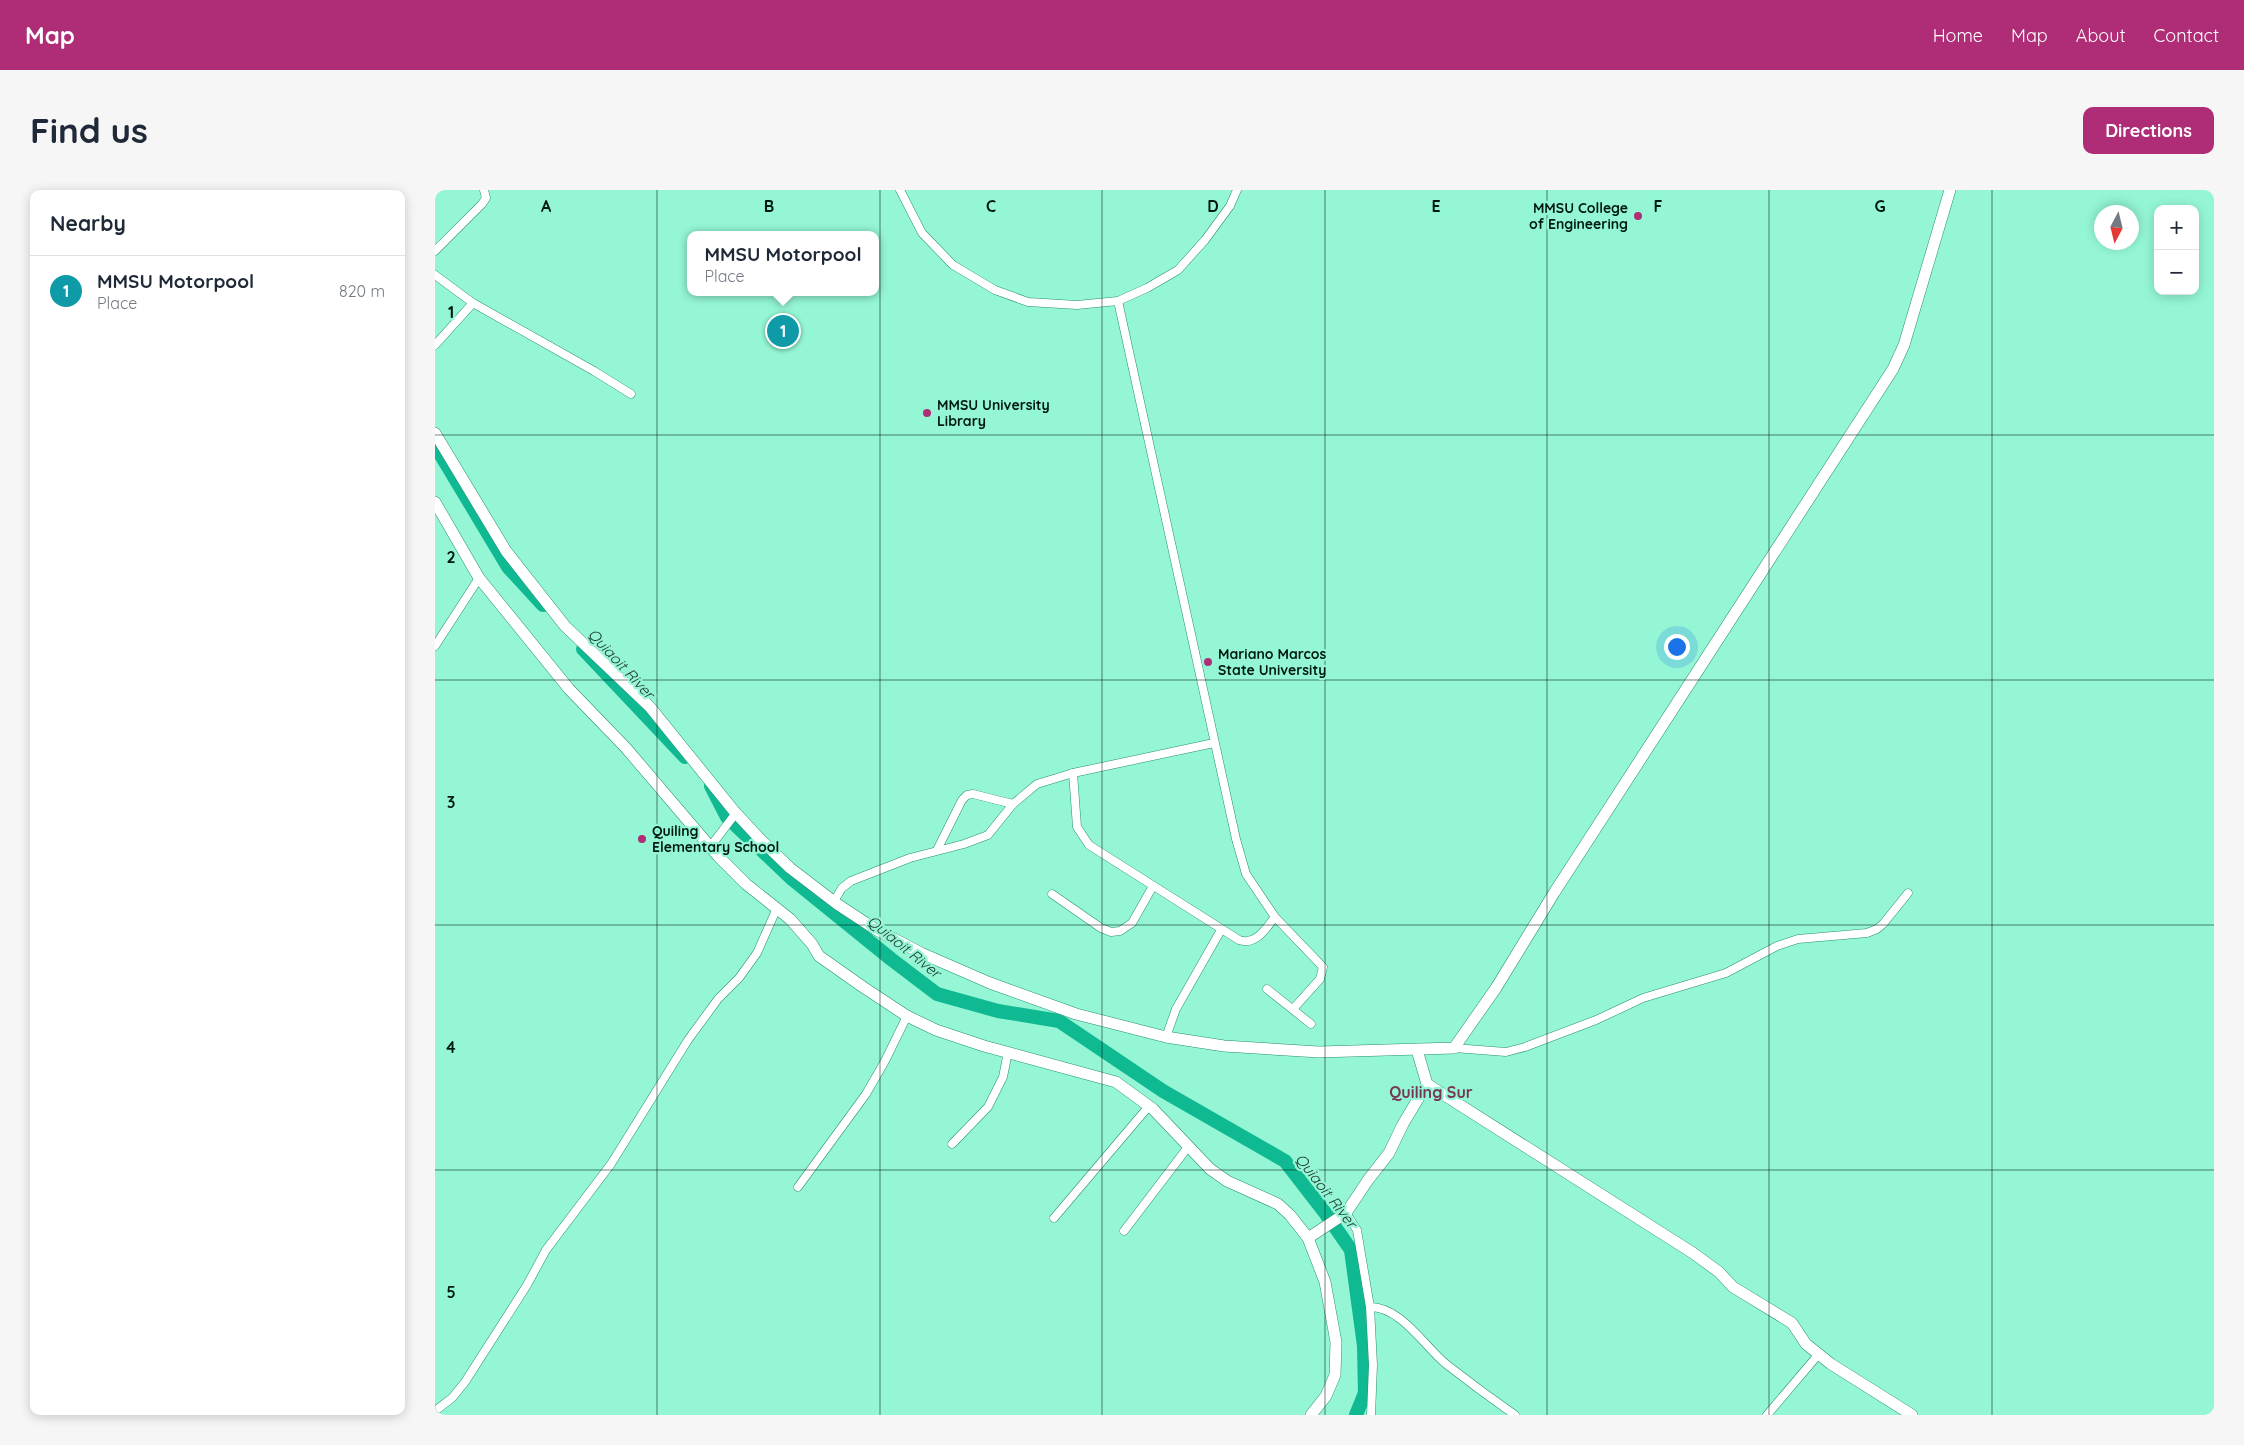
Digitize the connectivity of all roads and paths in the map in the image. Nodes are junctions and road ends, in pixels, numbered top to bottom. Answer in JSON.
{"nodes":[{"id":1,"x":485,"y":190,"type":"edge"},
{"id":2,"x":900,"y":190,"type":"edge"},
{"id":3,"x":1237,"y":190,"type":"edge"},
{"id":4,"x":1950,"y":190,"type":"edge"},
{"id":5,"x":435,"y":251,"type":"edge"},
{"id":6,"x":435,"y":275,"type":"edge"},
{"id":7,"x":1118,"y":301,"type":"junction"},
{"id":8,"x":473,"y":303,"type":"junction"},
{"id":9,"x":435,"y":345,"type":"edge"},
{"id":10,"x":631,"y":394,"type":"dead end"},
{"id":11,"x":435,"y":433,"type":"edge"},
{"id":12,"x":435,"y":502,"type":"edge"},
{"id":13,"x":479,"y":578,"type":"junction"},
{"id":14,"x":435,"y":646,"type":"edge"},
{"id":15,"x":1214,"y":743,"type":"junction"},
{"id":16,"x":1073,"y":773,"type":"junction"},
{"id":17,"x":1013,"y":804,"type":"junction"},
{"id":18,"x":734,"y":816,"type":"junction"},
{"id":19,"x":713,"y":844,"type":"junction"},
{"id":20,"x":937,"y":850,"type":"junction"},
{"id":21,"x":1153,"y":886,"type":"junction"},
{"id":22,"x":1908,"y":892,"type":"dead end"},
{"id":23,"x":1052,"y":894,"type":"dead end"},
{"id":24,"x":834,"y":901,"type":"junction"},
{"id":25,"x":777,"y":908,"type":"junction"},
{"id":26,"x":1275,"y":917,"type":"junction"},
{"id":27,"x":1221,"y":930,"type":"junction"},
{"id":28,"x":1267,"y":989,"type":"dead end"},
{"id":29,"x":1293,"y":1009,"type":"junction"},
{"id":30,"x":907,"y":1016,"type":"junction"},
{"id":31,"x":1311,"y":1024,"type":"dead end"},
{"id":32,"x":1166,"y":1037,"type":"junction"},
{"id":33,"x":1454,"y":1048,"type":"junction"},
{"id":34,"x":1417,"y":1050,"type":"junction"},
{"id":35,"x":1008,"y":1052,"type":"junction"},
{"id":36,"x":1427,"y":1084,"type":"junction"},
{"id":37,"x":1149,"y":1106,"type":"junction"},
{"id":38,"x":952,"y":1144,"type":"dead end"},
{"id":39,"x":1188,"y":1148,"type":"junction"},
{"id":40,"x":798,"y":1187,"type":"dead end"},
{"id":41,"x":1342,"y":1216,"type":"junction"},
{"id":42,"x":1054,"y":1218,"type":"dead end"},
{"id":43,"x":1124,"y":1231,"type":"dead end"},
{"id":44,"x":1311,"y":1237,"type":"junction"},
{"id":45,"x":1370,"y":1307,"type":"junction"},
{"id":46,"x":1819,"y":1355,"type":"junction"},
{"id":47,"x":435,"y":1411,"type":"edge"},
{"id":48,"x":1311,"y":1415,"type":"edge"},
{"id":49,"x":1371,"y":1415,"type":"edge"},
{"id":50,"x":1515,"y":1415,"type":"edge"},
{"id":51,"x":1767,"y":1415,"type":"edge"},
{"id":52,"x":1912,"y":1415,"type":"edge"}],
"edges":[{"from":1,"to":5,"type":"street"},
{"from":2,"to":7,"type":"street"},
{"from":3,"to":7,"type":"street"},
{"from":4,"to":33,"type":"street"},
{"from":6,"to":8,"type":"street"},
{"from":7,"to":15,"type":"street"},
{"from":8,"to":9,"type":"street"},
{"from":8,"to":10,"type":"street"},
{"from":11,"to":18,"type":"street"},
{"from":12,"to":13,"type":"street"},
{"from":13,"to":14,"type":"street"},
{"from":13,"to":19,"type":"street"},
{"from":15,"to":16,"type":"street"},
{"from":15,"to":26,"type":"street"},
{"from":16,"to":17,"type":"street"},
{"from":16,"to":21,"type":"street"},
{"from":17,"to":20,"type":"street"},
{"from":17,"to":20,"type":"street"},
{"from":18,"to":19,"type":"street"},
{"from":18,"to":24,"type":"street"},
{"from":19,"to":25,"type":"street"},
{"from":20,"to":24,"type":"street"},
{"from":21,"to":23,"type":"street"},
{"from":21,"to":27,"type":"street"},
{"from":22,"to":33,"type":"street"},
{"from":24,"to":32,"type":"street"},
{"from":25,"to":30,"type":"street"},
{"from":25,"to":47,"type":"street"},
{"from":26,"to":27,"type":"street"},
{"from":26,"to":29,"type":"street"},
{"from":27,"to":32,"type":"street"},
{"from":28,"to":29,"type":"street"},
{"from":29,"to":31,"type":"street"},
{"from":30,"to":35,"type":"street"},
{"from":30,"to":40,"type":"street"},
{"from":32,"to":34,"type":"street"},
{"from":33,"to":34,"type":"street"},
{"from":34,"to":36,"type":"street"},
{"from":35,"to":37,"type":"street"},
{"from":35,"to":38,"type":"street"},
{"from":36,"to":41,"type":"street"},
{"from":36,"to":46,"type":"street"},
{"from":37,"to":39,"type":"street"},
{"from":37,"to":42,"type":"street"},
{"from":39,"to":43,"type":"street"},
{"from":39,"to":44,"type":"street"},
{"from":41,"to":44,"type":"street"},
{"from":41,"to":45,"type":"street"},
{"from":44,"to":48,"type":"street"},
{"from":45,"to":49,"type":"street"},
{"from":45,"to":50,"type":"street"},
{"from":46,"to":51,"type":"street"},
{"from":46,"to":52,"type":"street"}]}
